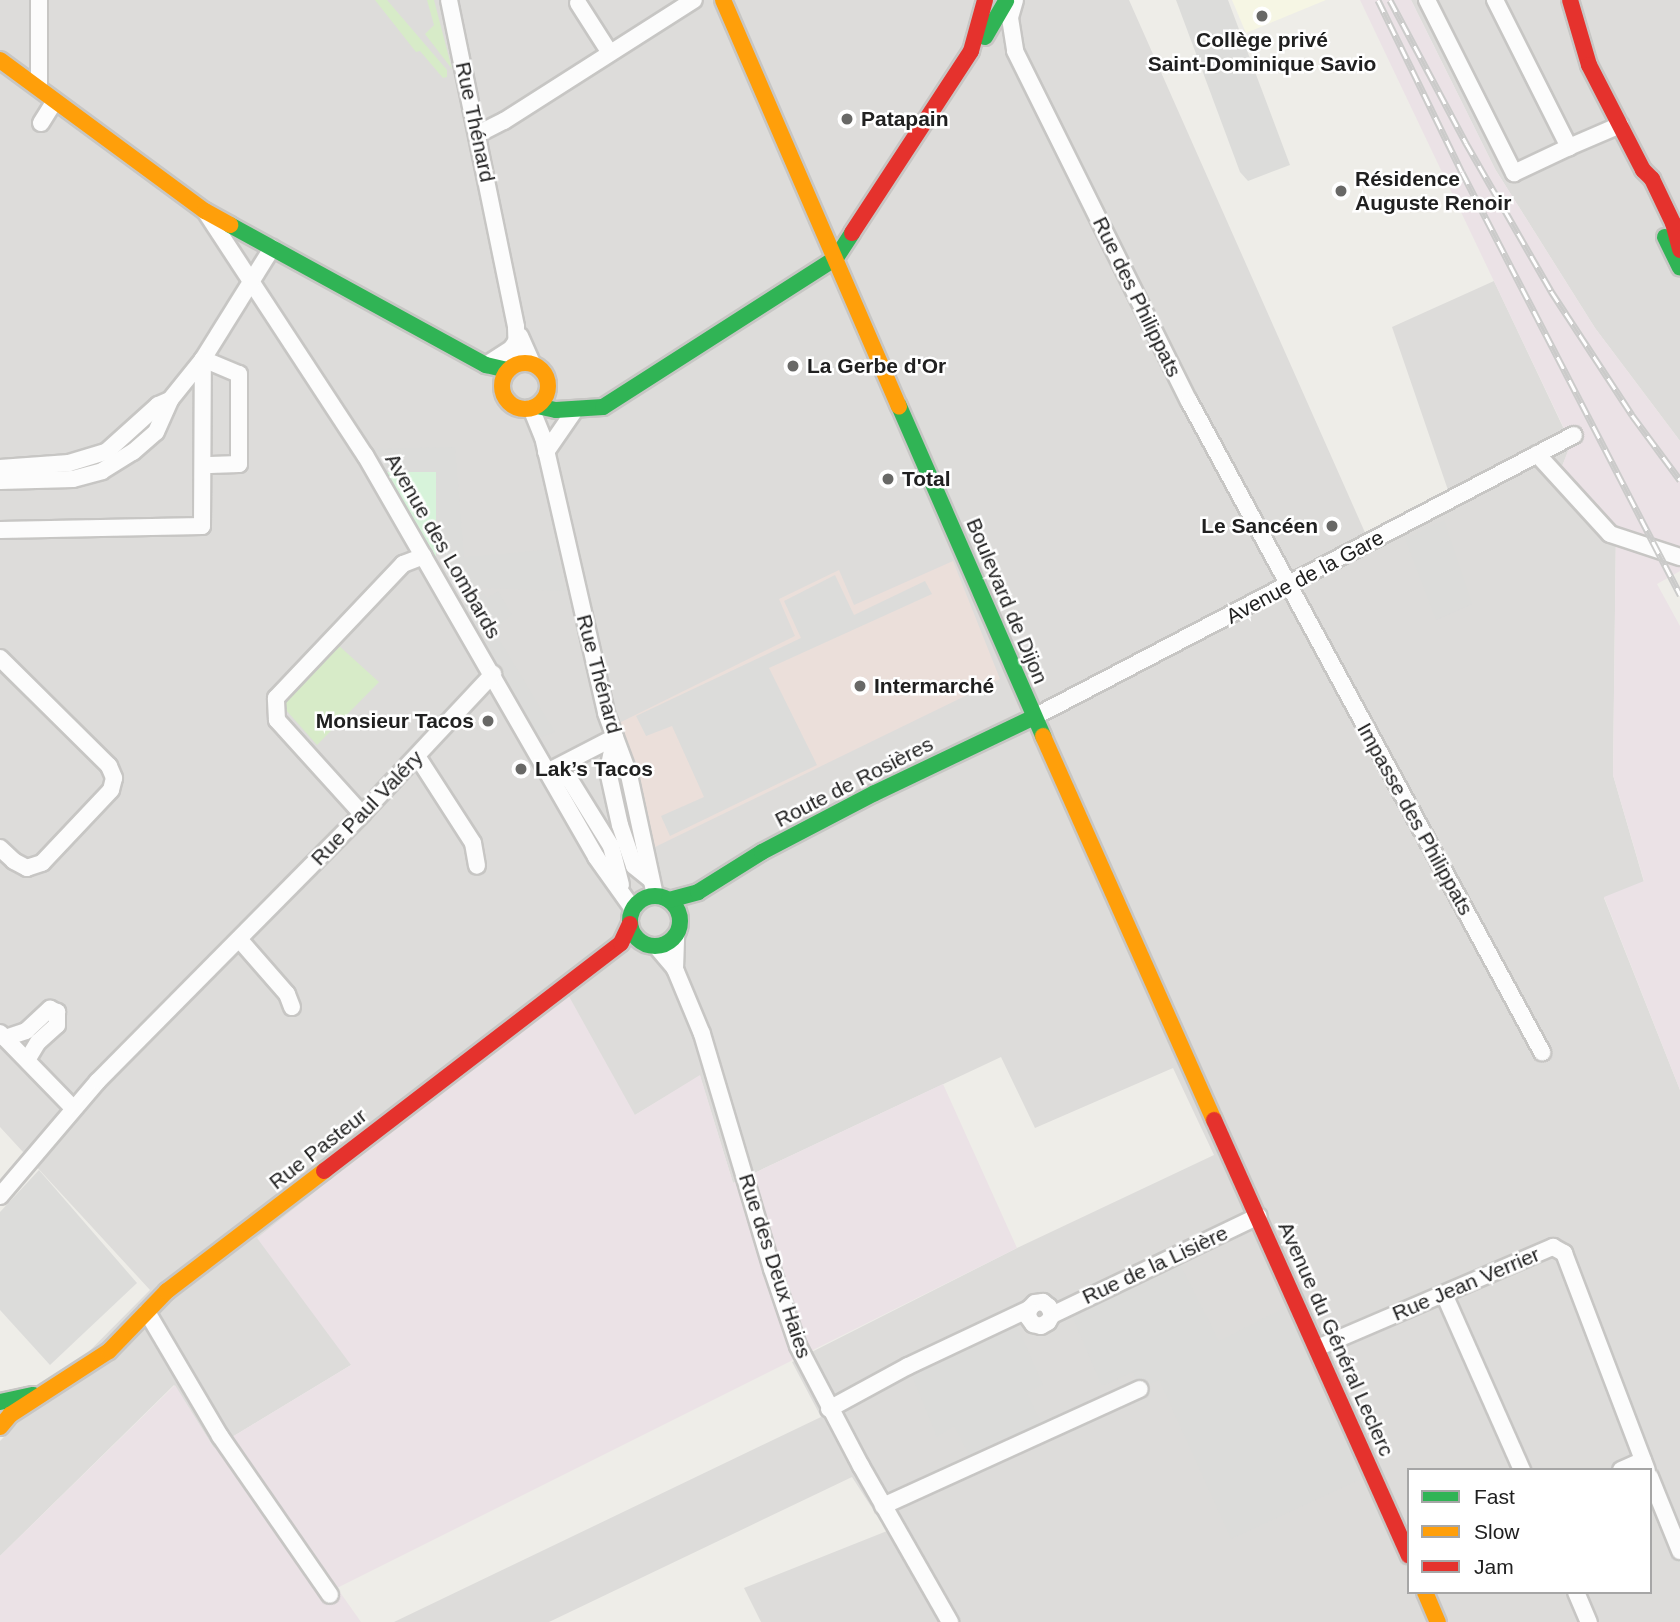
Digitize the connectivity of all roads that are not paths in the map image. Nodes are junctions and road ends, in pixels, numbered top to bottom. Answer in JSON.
{"nodes":[{"id":1,"x":39,"y":0,"type":"edge"},
{"id":2,"x":449,"y":0,"type":"edge"},
{"id":3,"x":694,"y":0,"type":"edge"},
{"id":4,"x":723,"y":0,"type":"edge"},
{"id":5,"x":985,"y":0,"type":"edge"},
{"id":6,"x":1006,"y":0,"type":"edge"},
{"id":7,"x":1427,"y":0,"type":"edge"},
{"id":8,"x":1495,"y":0,"type":"edge"},
{"id":9,"x":1559,"y":0,"type":"edge"},
{"id":10,"x":1570,"y":0,"type":"edge"},
{"id":11,"x":578,"y":3,"type":"dead end"},
{"id":12,"x":976,"y":47,"type":"junction"},
{"id":13,"x":1015,"y":51,"type":"junction"},
{"id":14,"x":610,"y":53,"type":"junction"},
{"id":15,"x":0,"y":60,"type":"edge"},
{"id":16,"x":1589,"y":65,"type":"junction"},
{"id":17,"x":39,"y":88,"type":"junction"},
{"id":18,"x":55,"y":101,"type":"junction"},
{"id":19,"x":41,"y":123,"type":"dead end"},
{"id":20,"x":1620,"y":125,"type":"junction"},
{"id":21,"x":478,"y":134,"type":"junction"},
{"id":22,"x":1569,"y":147,"type":"junction"},
{"id":23,"x":1643,"y":170,"type":"junction"},
{"id":24,"x":205,"y":212,"type":"junction"},
{"id":25,"x":272,"y":248,"type":"junction"},
{"id":26,"x":1680,"y":250,"type":"edge"},
{"id":27,"x":836,"y":258,"type":"junction"},
{"id":28,"x":1680,"y":268,"type":"edge"},
{"id":29,"x":251,"y":281,"type":"junction"},
{"id":30,"x":517,"y":334,"type":"junction"},
{"id":31,"x":203,"y":359,"type":"junction"},
{"id":32,"x":486,"y":365,"type":"junction"},
{"id":33,"x":519,"y":366,"type":"junction"},
{"id":34,"x":502,"y":387,"type":"junction"},
{"id":35,"x":548,"y":389,"type":"junction"},
{"id":36,"x":170,"y":400,"type":"junction"},
{"id":37,"x":534,"y":407,"type":"junction"},
{"id":38,"x":582,"y":409,"type":"junction"},
{"id":39,"x":1574,"y":435,"type":"dead end"},
{"id":40,"x":546,"y":452,"type":"junction"},
{"id":41,"x":1537,"y":454,"type":"junction"},
{"id":42,"x":203,"y":465,"type":"junction"},
{"id":43,"x":0,"y":468,"type":"edge"},
{"id":44,"x":0,"y":481,"type":"edge"},
{"id":45,"x":0,"y":530,"type":"edge"},
{"id":46,"x":424,"y":556,"type":"junction"},
{"id":47,"x":1680,"y":557,"type":"edge"},
{"id":48,"x":1288,"y":586,"type":"junction"},
{"id":49,"x":0,"y":658,"type":"edge"},
{"id":50,"x":493,"y":674,"type":"junction"},
{"id":51,"x":1034,"y":717,"type":"junction"},
{"id":52,"x":615,"y":737,"type":"junction"},
{"id":53,"x":417,"y":756,"type":"junction"},
{"id":54,"x":549,"y":771,"type":"junction"},
{"id":55,"x":362,"y":814,"type":"junction"},
{"id":56,"x":0,"y":848,"type":"edge"},
{"id":57,"x":477,"y":866,"type":"dead end"},
{"id":58,"x":659,"y":892,"type":"junction"},
{"id":59,"x":698,"y":892,"type":"junction"},
{"id":60,"x":629,"y":909,"type":"junction"},
{"id":61,"x":680,"y":918,"type":"junction"},
{"id":62,"x":676,"y":935,"type":"junction"},
{"id":63,"x":239,"y":939,"type":"junction"},
{"id":64,"x":621,"y":943,"type":"junction"},
{"id":65,"x":649,"y":944,"type":"junction"},
{"id":66,"x":675,"y":969,"type":"junction"},
{"id":67,"x":292,"y":1007,"type":"dead end"},
{"id":68,"x":2,"y":1036,"type":"edge"},
{"id":69,"x":1542,"y":1052,"type":"dead end"},
{"id":70,"x":27,"y":1060,"type":"junction"},
{"id":71,"x":73,"y":1108,"type":"junction"},
{"id":72,"x":0,"y":1196,"type":"edge"},
{"id":73,"x":1259,"y":1216,"type":"junction"},
{"id":74,"x":1444,"y":1294,"type":"junction"},
{"id":75,"x":147,"y":1312,"type":"junction"},
{"id":76,"x":1317,"y":1348,"type":"junction"},
{"id":77,"x":1140,"y":1389,"type":"dead end"},
{"id":78,"x":45,"y":1392,"type":"junction"},
{"id":79,"x":0,"y":1402,"type":"edge"},
{"id":80,"x":829,"y":1409,"type":"junction"},
{"id":81,"x":0,"y":1427,"type":"edge"},
{"id":82,"x":1645,"y":1465,"type":"edge"},
{"id":83,"x":1521,"y":1468,"type":"edge"},
{"id":84,"x":1652,"y":1483,"type":"edge"},
{"id":85,"x":883,"y":1506,"type":"junction"},
{"id":86,"x":1407,"y":1550,"type":"edge"},
{"id":87,"x":1680,"y":1551,"type":"edge"},
{"id":88,"x":1426,"y":1594,"type":"edge"},
{"id":89,"x":1577,"y":1594,"type":"edge"},
{"id":90,"x":330,"y":1595,"type":"dead end"},
{"id":91,"x":950,"y":1622,"type":"edge"},
{"id":92,"x":1438,"y":1622,"type":"edge"},
{"id":93,"x":1589,"y":1622,"type":"edge"}],
"edges":[{"from":1,"to":17,"type":"street"},
{"from":2,"to":21,"type":"street","name":"Rue Thénard"},
{"from":3,"to":14,"type":"street"},
{"from":4,"to":27,"type":"street","name":"Boulevard de Dijon"},
{"from":5,"to":12,"type":"street"},
{"from":6,"to":12,"type":"street"},
{"from":6,"to":13,"type":"street","name":"Rue des Philippats"},
{"from":7,"to":22,"type":"street"},
{"from":8,"to":22,"type":"street"},
{"from":9,"to":16,"type":"street"},
{"from":10,"to":16,"type":"street"},
{"from":11,"to":14,"type":"street"},
{"from":12,"to":13,"type":"street"},
{"from":12,"to":27,"type":"street"},
{"from":13,"to":48,"type":"street","name":"Rue des Philippats"},
{"from":14,"to":21,"type":"street"},
{"from":15,"to":17,"type":"street","name":"Avenue des Lombards"},
{"from":16,"to":20,"type":"street"},
{"from":17,"to":18,"type":"street","name":"Avenue des Lombards"},
{"from":18,"to":19,"type":"street"},
{"from":18,"to":24,"type":"street","name":"Avenue des Lombards"},
{"from":20,"to":22,"type":"street"},
{"from":20,"to":23,"type":"street"},
{"from":21,"to":30,"type":"street","name":"Rue Thénard"},
{"from":23,"to":26,"type":"street"},
{"from":23,"to":28,"type":"street"},
{"from":24,"to":25,"type":"street","name":"Avenue des Lombards"},
{"from":24,"to":29,"type":"street","name":"Avenue des Lombards"},
{"from":25,"to":29,"type":"street"},
{"from":25,"to":32,"type":"street","name":"Avenue des Lombards"},
{"from":27,"to":38,"type":"street"},
{"from":27,"to":51,"type":"street","name":"Boulevard de Dijon"},
{"from":29,"to":31,"type":"street"},
{"from":29,"to":46,"type":"street","name":"Avenue des Lombards"},
{"from":30,"to":32,"type":"street"},
{"from":30,"to":33,"type":"street","name":"Rue Thénard"},
{"from":31,"to":36,"type":"street"},
{"from":31,"to":42,"type":"street"},
{"from":31,"to":42,"type":"street"},
{"from":32,"to":33,"type":"street","name":"Avenue des Lombards"},
{"from":32,"to":34,"type":"street","name":"Avenue des Lombards"},
{"from":33,"to":34,"type":"street"},
{"from":33,"to":35,"type":"street"},
{"from":34,"to":37,"type":"street"},
{"from":35,"to":37,"type":"street"},
{"from":35,"to":38,"type":"street"},
{"from":36,"to":43,"type":"street"},
{"from":36,"to":44,"type":"street"},
{"from":37,"to":38,"type":"street"},
{"from":37,"to":40,"type":"street","name":"Rue Thénard"},
{"from":38,"to":40,"type":"street"},
{"from":39,"to":41,"type":"street","name":"Avenue de la Gare"},
{"from":40,"to":52,"type":"street","name":"Rue Thénard"},
{"from":41,"to":47,"type":"street"},
{"from":41,"to":48,"type":"street","name":"Avenue de la Gare"},
{"from":42,"to":45,"type":"street"},
{"from":46,"to":50,"type":"street","name":"Avenue des Lombards"},
{"from":46,"to":55,"type":"street"},
{"from":48,"to":51,"type":"street","name":"Avenue de la Gare"},
{"from":48,"to":69,"type":"street","name":"Impasse des Philippats"},
{"from":49,"to":56,"type":"street"},
{"from":50,"to":53,"type":"street","name":"Rue Paul Valéry"},
{"from":50,"to":54,"type":"street","name":"Avenue des Lombards"},
{"from":51,"to":59,"type":"street","name":"Route de Rosières"},
{"from":51,"to":73,"type":"street","name":"Boulevard de Dijon"},
{"from":52,"to":54,"type":"street"},
{"from":52,"to":58,"type":"street","name":"Rue Thénard"},
{"from":53,"to":55,"type":"street","name":"Rue Paul Valéry"},
{"from":53,"to":57,"type":"street"},
{"from":54,"to":60,"type":"street"},
{"from":55,"to":63,"type":"street","name":"Rue Paul Valéry"},
{"from":58,"to":59,"type":"street","name":"Route de Rosières"},
{"from":58,"to":60,"type":"street"},
{"from":58,"to":61,"type":"street"},
{"from":59,"to":61,"type":"street","name":"Route de Rosières"},
{"from":60,"to":64,"type":"street","name":"Rue Pasteur"},
{"from":60,"to":65,"type":"street"},
{"from":61,"to":62,"type":"street"},
{"from":62,"to":65,"type":"street"},
{"from":62,"to":66,"type":"street","name":"Rue des Deux Haies"},
{"from":63,"to":67,"type":"street"},
{"from":63,"to":71,"type":"street","name":"Rue Paul Valéry"},
{"from":64,"to":65,"type":"street"},
{"from":64,"to":75,"type":"street","name":"Rue Pasteur"},
{"from":65,"to":66,"type":"street","name":"Rue des Deux Haies"},
{"from":66,"to":80,"type":"street","name":"Rue des Deux Haies"},
{"from":68,"to":70,"type":"street"},
{"from":68,"to":70,"type":"street"},
{"from":70,"to":71,"type":"street"},
{"from":71,"to":72,"type":"street","name":"Rue Paul Valéry"},
{"from":73,"to":76,"type":"street","name":"Avenue du Général Leclerc"},
{"from":73,"to":80,"type":"street","name":"Rue de la Lisière"},
{"from":74,"to":76,"type":"street","name":"Rue Jean Verrier"},
{"from":74,"to":82,"type":"street","name":"Rue Jean Verrier"},
{"from":74,"to":83,"type":"street"},
{"from":75,"to":78,"type":"street","name":"Rue Pasteur"},
{"from":75,"to":90,"type":"street"},
{"from":76,"to":86,"type":"street","name":"Avenue du Général Leclerc"},
{"from":77,"to":85,"type":"street"},
{"from":78,"to":79,"type":"street","name":"Rue Pasteur"},
{"from":78,"to":81,"type":"street","name":"Rue Pasteur"},
{"from":80,"to":85,"type":"street","name":"Rue des Deux Haies"},
{"from":84,"to":87,"type":"street"},
{"from":85,"to":91,"type":"street","name":"Rue des Deux Haies"},
{"from":88,"to":92,"type":"street"},
{"from":89,"to":93,"type":"street"}]}
